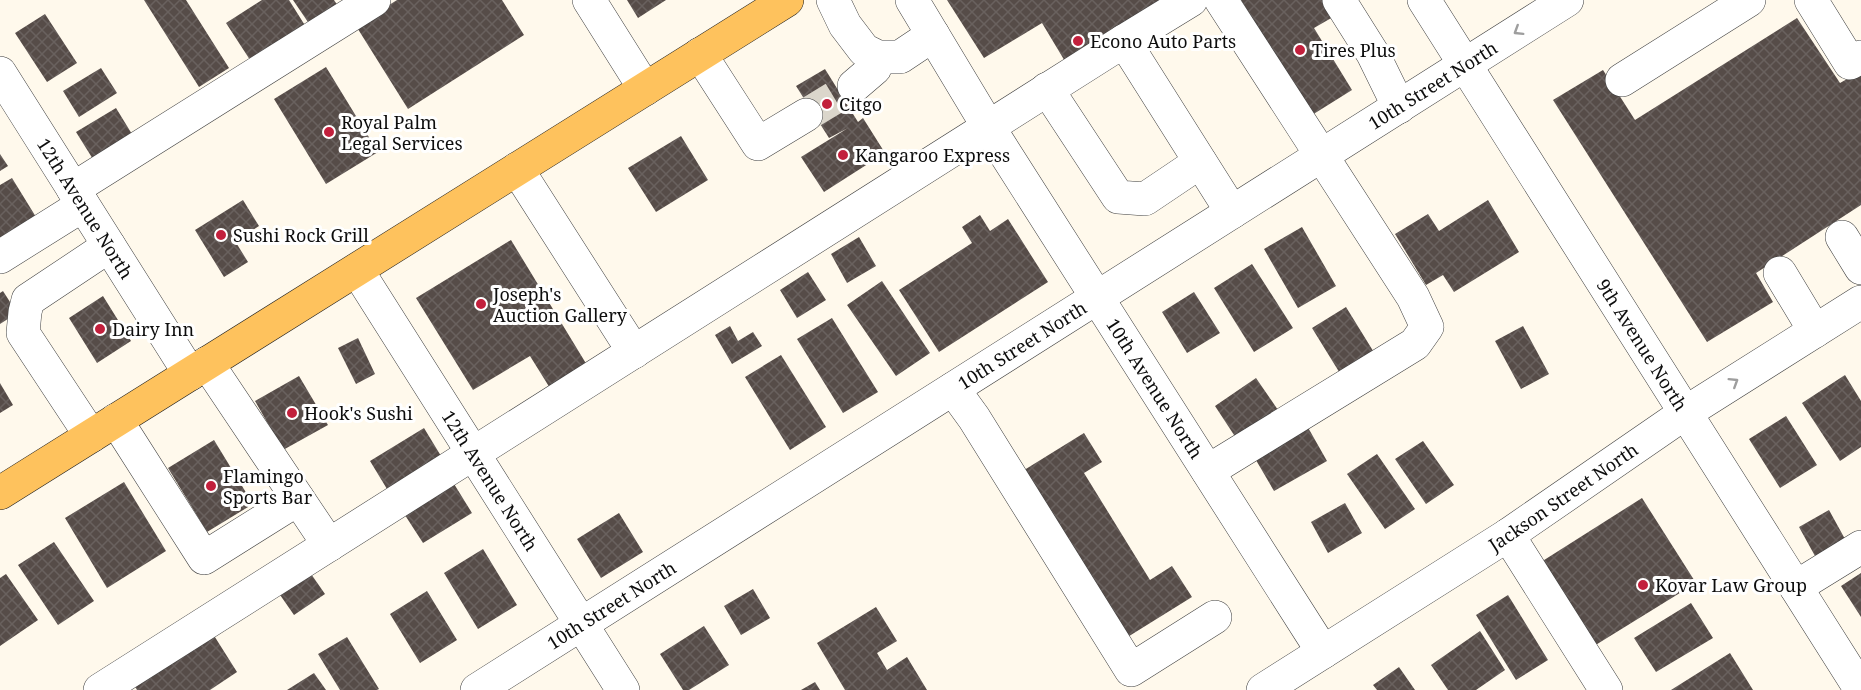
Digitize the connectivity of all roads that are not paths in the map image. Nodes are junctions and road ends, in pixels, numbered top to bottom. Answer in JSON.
{"nodes":[{"id":1,"x":374,"y":0,"type":"edge"},
{"id":2,"x":589,"y":0,"type":"edge"},
{"id":3,"x":833,"y":0,"type":"edge"},
{"id":4,"x":912,"y":0,"type":"edge"},
{"id":5,"x":1191,"y":0,"type":"edge"},
{"id":6,"x":1221,"y":0,"type":"edge"},
{"id":7,"x":1339,"y":0,"type":"edge"},
{"id":8,"x":1424,"y":0,"type":"edge"},
{"id":9,"x":1749,"y":0,"type":"edge"},
{"id":10,"x":1811,"y":0,"type":"edge"},
{"id":11,"x":785,"y":1,"type":"edge"},
{"id":12,"x":1555,"y":3,"type":"edge"},
{"id":13,"x":933,"y":35,"type":"junction"},
{"id":14,"x":1124,"y":41,"type":"junction"},
{"id":15,"x":700,"y":54,"type":"junction"},
{"id":16,"x":878,"y":57,"type":"junction"},
{"id":17,"x":1861,"y":57,"type":"edge"},
{"id":18,"x":1466,"y":64,"type":"junction"},
{"id":19,"x":0,"y":73,"type":"edge"},
{"id":20,"x":1622,"y":80,"type":"dead end"},
{"id":21,"x":854,"y":86,"type":"tunnel mouth"},
{"id":22,"x":645,"y":89,"type":"junction"},
{"id":23,"x":1047,"y":89,"type":"junction"},
{"id":24,"x":1399,"y":106,"type":"junction"},
{"id":25,"x":806,"y":115,"type":"tunnel mouth"},
{"id":26,"x":989,"y":128,"type":"junction"},
{"id":27,"x":1322,"y":155,"type":"junction"},
{"id":28,"x":1200,"y":162,"type":"junction"},
{"id":29,"x":517,"y":169,"type":"junction"},
{"id":30,"x":78,"y":197,"type":"junction"},
{"id":31,"x":1232,"y":212,"type":"junction"},
{"id":32,"x":1842,"y":237,"type":"dead end"},
{"id":33,"x":109,"y":246,"type":"junction"},
{"id":34,"x":0,"y":257,"type":"edge"},
{"id":35,"x":1861,"y":267,"type":"edge"},
{"id":36,"x":357,"y":270,"type":"junction"},
{"id":37,"x":1780,"y":273,"type":"dead end"},
{"id":38,"x":1097,"y":298,"type":"junction"},
{"id":39,"x":1861,"y":302,"type":"edge"},
{"id":40,"x":1815,"y":331,"type":"junction"},
{"id":41,"x":634,"y":352,"type":"junction"},
{"id":42,"x":199,"y":369,"type":"junction"},
{"id":43,"x":953,"y":389,"type":"junction"},
{"id":44,"x":1684,"y":413,"type":"junction"},
{"id":45,"x":103,"y":428,"type":"junction"},
{"id":46,"x":473,"y":454,"type":"junction"},
{"id":47,"x":1208,"y":471,"type":"junction"},
{"id":48,"x":0,"y":493,"type":"edge"},
{"id":49,"x":298,"y":499,"type":"junction"},
{"id":50,"x":1508,"y":535,"type":"junction"},
{"id":51,"x":329,"y":545,"type":"junction"},
{"id":52,"x":1861,"y":547,"type":"edge"},
{"id":53,"x":1796,"y":587,"type":"junction"},
{"id":54,"x":1215,"y":617,"type":"dead end"},
{"id":55,"x":581,"y":624,"type":"junction"},
{"id":56,"x":1323,"y":652,"type":"junction"},
{"id":57,"x":113,"y":686,"type":"edge"},
{"id":58,"x":477,"y":690,"type":"edge"},
{"id":59,"x":623,"y":690,"type":"edge"},
{"id":60,"x":1263,"y":690,"type":"edge"},
{"id":61,"x":1606,"y":690,"type":"edge"},
{"id":62,"x":1861,"y":690,"type":"edge"}],
"edges":[{"from":1,"to":30,"type":"street"},
{"from":2,"to":22,"type":"street"},
{"from":3,"to":16,"type":"street"},
{"from":4,"to":13,"type":"street","name":"10th Avenue North"},
{"from":5,"to":14,"type":"street"},
{"from":6,"to":27,"type":"street"},
{"from":7,"to":24,"type":"street"},
{"from":8,"to":18,"type":"street","name":"9th Avenue North"},
{"from":9,"to":20,"type":"street"},
{"from":10,"to":17,"type":"street"},
{"from":11,"to":15,"type":"main road"},
{"from":12,"to":18,"type":"street","name":"10th Street North","one_way":true},
{"from":13,"to":16,"type":"street"},
{"from":13,"to":26,"type":"street","name":"10th Avenue North"},
{"from":14,"to":23,"type":"street"},
{"from":14,"to":28,"type":"street"},
{"from":15,"to":22,"type":"main road"},
{"from":15,"to":25,"type":"street"},
{"from":16,"to":21,"type":"street"},
{"from":18,"to":24,"type":"street","name":"10th Street North"},
{"from":18,"to":44,"type":"street","name":"9th Avenue North"},
{"from":19,"to":30,"type":"street","name":"12th Avenue North"},
{"from":22,"to":29,"type":"main road"},
{"from":23,"to":26,"type":"street"},
{"from":23,"to":28,"type":"street"},
{"from":24,"to":27,"type":"street","name":"10th Street North"},
{"from":26,"to":38,"type":"street","name":"10th Avenue North"},
{"from":26,"to":41,"type":"street"},
{"from":27,"to":31,"type":"street","name":"10th Street North"},
{"from":27,"to":47,"type":"street"},
{"from":28,"to":31,"type":"street"},
{"from":29,"to":36,"type":"main road"},
{"from":29,"to":41,"type":"street"},
{"from":30,"to":33,"type":"street","name":"12th Avenue North"},
{"from":30,"to":34,"type":"street"},
{"from":31,"to":38,"type":"street","name":"10th Street North"},
{"from":32,"to":35,"type":"street"},
{"from":33,"to":42,"type":"street","name":"12th Avenue North"},
{"from":33,"to":45,"type":"street"},
{"from":36,"to":42,"type":"main road"},
{"from":36,"to":46,"type":"street","name":"12th Avenue North"},
{"from":37,"to":40,"type":"street"},
{"from":38,"to":43,"type":"street","name":"10th Street North"},
{"from":38,"to":47,"type":"street","name":"10th Avenue North"},
{"from":39,"to":40,"type":"street","name":"Jackson Street North"},
{"from":44,"to":40,"type":"street","name":"Jackson Street North","one_way":true},
{"from":41,"to":46,"type":"street"},
{"from":42,"to":45,"type":"main road"},
{"from":42,"to":49,"type":"street","name":"12th Avenue North"},
{"from":43,"to":54,"type":"street"},
{"from":43,"to":55,"type":"street","name":"10th Street North"},
{"from":44,"to":50,"type":"street","name":"Jackson Street North"},
{"from":44,"to":53,"type":"street","name":"9th Avenue North"},
{"from":45,"to":48,"type":"main road"},
{"from":45,"to":49,"type":"street"},
{"from":46,"to":51,"type":"street"},
{"from":46,"to":55,"type":"street","name":"12th Avenue North"},
{"from":47,"to":56,"type":"street","name":"10th Avenue North"},
{"from":49,"to":51,"type":"street","name":"12th Avenue North"},
{"from":50,"to":56,"type":"street","name":"Jackson Street North"},
{"from":50,"to":61,"type":"street"},
{"from":51,"to":57,"type":"street"},
{"from":52,"to":53,"type":"street"},
{"from":53,"to":62,"type":"street","name":"9th Avenue North"},
{"from":55,"to":58,"type":"street","name":"10th Street North"},
{"from":55,"to":59,"type":"street","name":"12th Avenue North"},
{"from":56,"to":60,"type":"street","name":"Jackson Street North"}]}
